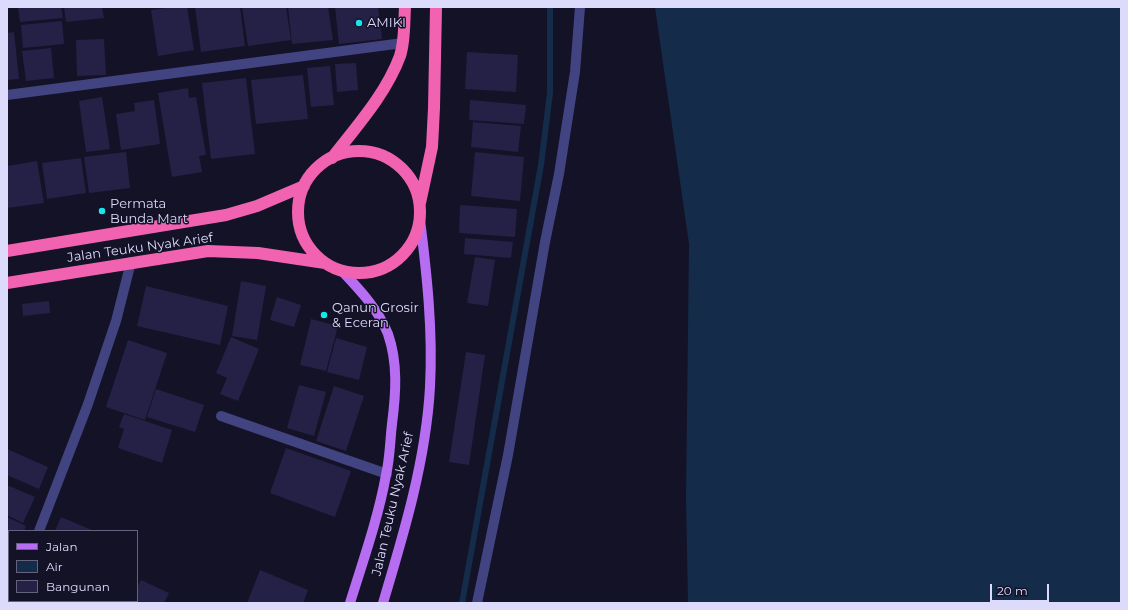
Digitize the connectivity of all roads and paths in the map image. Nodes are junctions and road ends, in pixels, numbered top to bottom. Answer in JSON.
{"nodes":[{"id":1,"x":405,"y":7,"type":"edge"},
{"id":2,"x":436,"y":7,"type":"edge"},
{"id":3,"x":580,"y":7,"type":"edge"},
{"id":4,"x":403,"y":43,"type":"junction"},
{"id":5,"x":7,"y":95,"type":"edge"},
{"id":6,"x":332,"y":158,"type":"junction"},
{"id":7,"x":304,"y":186,"type":"junction"},
{"id":8,"x":420,"y":203,"type":"junction"},
{"id":9,"x":420,"y":220,"type":"junction"},
{"id":10,"x":7,"y":251,"type":"edge"},
{"id":11,"x":131,"y":262,"type":"junction"},
{"id":12,"x":325,"y":263,"type":"junction"},
{"id":13,"x":342,"y":271,"type":"junction"},
{"id":14,"x":7,"y":283,"type":"edge"},
{"id":15,"x":221,"y":416,"type":"dead end"},
{"id":16,"x":387,"y":474,"type":"junction"},
{"id":17,"x":39,"y":530,"type":"edge"},
{"id":18,"x":350,"y":603,"type":"edge"},
{"id":19,"x":383,"y":603,"type":"edge"},
{"id":20,"x":477,"y":603,"type":"edge"}],
"edges":[{"from":1,"to":4,"type":"highway"},
{"from":2,"to":8,"type":"highway"},
{"from":3,"to":20,"type":"street"},
{"from":4,"to":5,"type":"street"},
{"from":4,"to":6,"type":"highway"},
{"from":6,"to":7,"type":"highway"},
{"from":6,"to":8,"type":"highway"},
{"from":7,"to":10,"type":"highway","name":"Jalan Teuku Nyak Arief"},
{"from":7,"to":12,"type":"highway"},
{"from":8,"to":9,"type":"highway"},
{"from":9,"to":13,"type":"highway"},
{"from":9,"to":19,"type":"main road","name":"Jalan Teuku Nyak Arief"},
{"from":11,"to":12,"type":"highway","name":"Jalan Teuku Nyak Arief"},
{"from":11,"to":14,"type":"highway","name":"Jalan Teuku Nyak Arief"},
{"from":11,"to":17,"type":"street"},
{"from":12,"to":13,"type":"highway"},
{"from":13,"to":16,"type":"main road","name":"Jalan Teuku Nyak Arief"},
{"from":15,"to":16,"type":"street"},
{"from":16,"to":18,"type":"main road","name":"Jalan Teuku Nyak Arief"}]}
